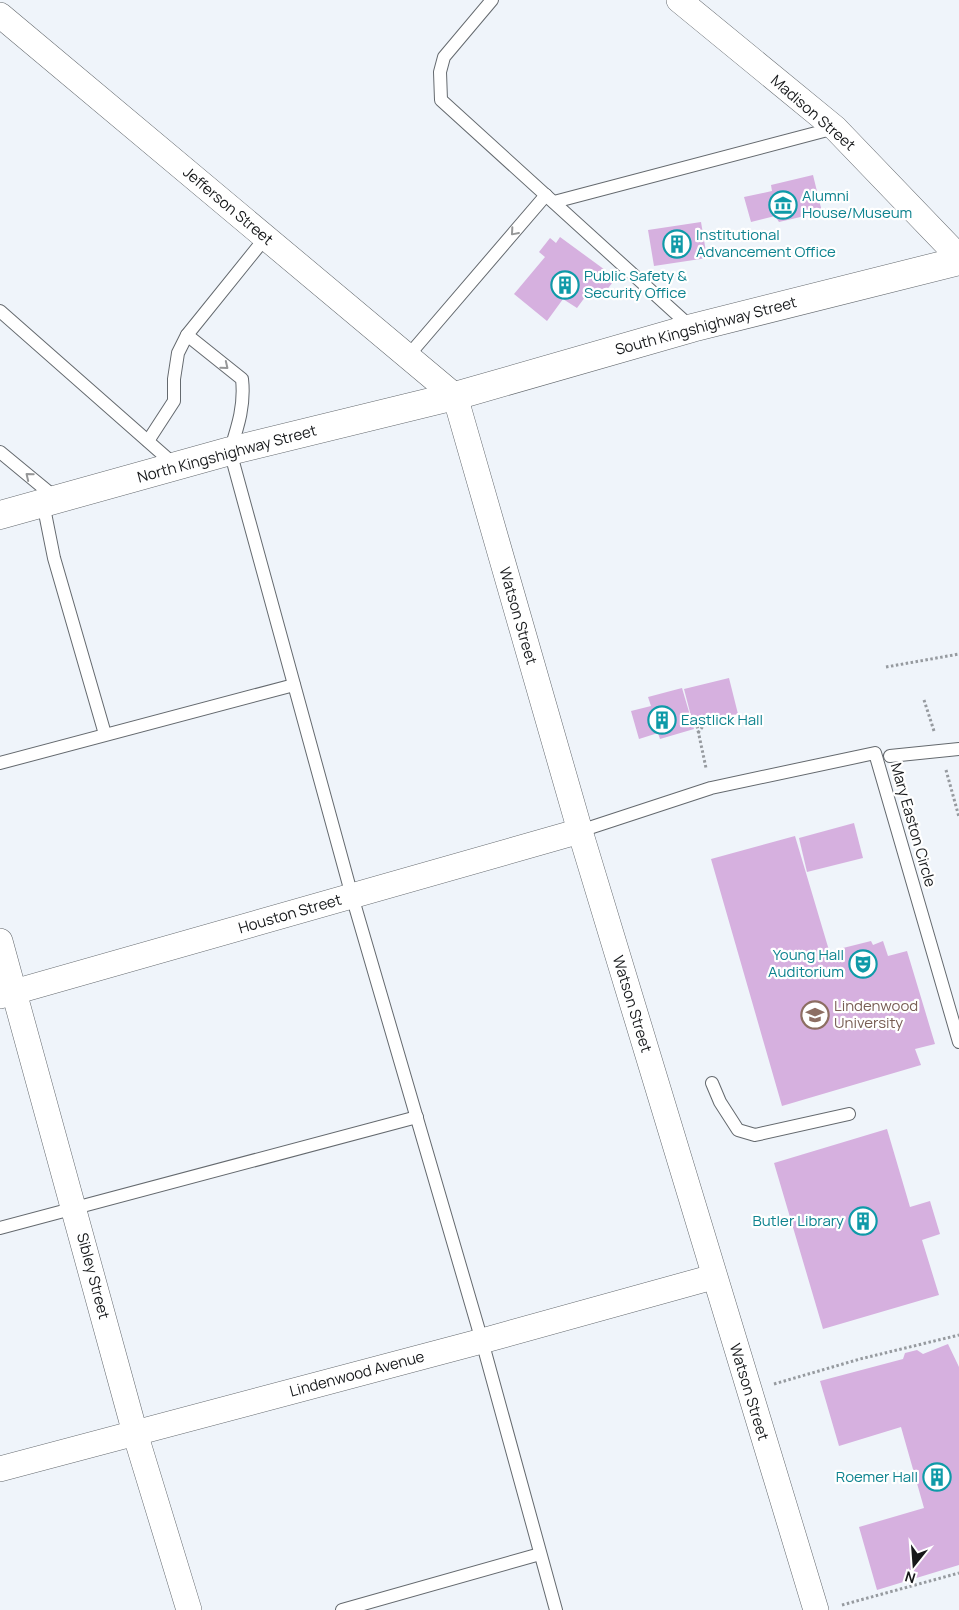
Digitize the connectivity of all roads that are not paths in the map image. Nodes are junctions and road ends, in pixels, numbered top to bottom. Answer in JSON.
{"nodes":[{"id":1,"x":492,"y":0,"type":"edge"},
{"id":2,"x":679,"y":0,"type":"edge"},
{"id":3,"x":0,"y":15,"type":"edge"},
{"id":4,"x":834,"y":128,"type":"junction"},
{"id":5,"x":550,"y":199,"type":"junction"},
{"id":6,"x":266,"y":238,"type":"junction"},
{"id":7,"x":959,"y":259,"type":"edge"},
{"id":8,"x":0,"y":311,"type":"edge"},
{"id":9,"x":692,"y":328,"type":"junction"},
{"id":10,"x":187,"y":335,"type":"junction"},
{"id":11,"x":408,"y":356,"type":"junction"},
{"id":12,"x":456,"y":396,"type":"junction"},
{"id":13,"x":148,"y":441,"type":"junction"},
{"id":14,"x":230,"y":451,"type":"junction"},
{"id":15,"x":0,"y":452,"type":"edge"},
{"id":16,"x":176,"y":466,"type":"junction"},
{"id":17,"x":50,"y":501,"type":"junction"},
{"id":18,"x":0,"y":515,"type":"edge"},
{"id":19,"x":294,"y":685,"type":"junction"},
{"id":20,"x":105,"y":734,"type":"junction"},
{"id":21,"x":959,"y":749,"type":"edge"},
{"id":22,"x":890,"y":756,"type":"dead end"},
{"id":23,"x":0,"y":762,"type":"edge"},
{"id":24,"x":580,"y":831,"type":"junction"},
{"id":25,"x":352,"y":896,"type":"junction"},
{"id":26,"x":0,"y":941,"type":"edge"},
{"id":27,"x":7,"y":994,"type":"edge"},
{"id":28,"x":956,"y":1021,"type":"edge"},
{"id":29,"x":959,"y":1042,"type":"edge"},
{"id":30,"x":712,"y":1083,"type":"dead end"},
{"id":31,"x":849,"y":1114,"type":"dead end"},
{"id":32,"x":417,"y":1117,"type":"junction"},
{"id":33,"x":74,"y":1207,"type":"junction"},
{"id":34,"x":0,"y":1228,"type":"edge"},
{"id":35,"x":714,"y":1277,"type":"junction"},
{"id":36,"x":482,"y":1342,"type":"junction"},
{"id":37,"x":135,"y":1432,"type":"junction"},
{"id":38,"x":0,"y":1469,"type":"edge"},
{"id":39,"x":540,"y":1554,"type":"junction"},
{"id":40,"x":189,"y":1610,"type":"edge"},
{"id":41,"x":342,"y":1610,"type":"edge"},
{"id":42,"x":556,"y":1610,"type":"edge"},
{"id":43,"x":816,"y":1610,"type":"edge"}],
"edges":[{"from":1,"to":5,"type":"lane"},
{"from":2,"to":4,"type":"street","name":"Madison Street"},
{"from":3,"to":6,"type":"street","name":"Jefferson Street"},
{"from":4,"to":5,"type":"lane"},
{"from":4,"to":7,"type":"street","name":"Madison Street"},
{"from":5,"to":9,"type":"lane"},
{"from":5,"to":11,"type":"lane","one_way":true},
{"from":6,"to":10,"type":"lane"},
{"from":6,"to":11,"type":"street","name":"Jefferson Street"},
{"from":7,"to":9,"type":"main road","name":"South Kingshighway Street"},
{"from":8,"to":13,"type":"lane"},
{"from":9,"to":12,"type":"main road","name":"South Kingshighway Street"},
{"from":10,"to":13,"type":"lane"},
{"from":10,"to":14,"type":"lane","one_way":true},
{"from":11,"to":12,"type":"street","name":"Jefferson Street"},
{"from":12,"to":14,"type":"main road","name":"North Kingshighway Street"},
{"from":12,"to":24,"type":"street","name":"Watson Street"},
{"from":13,"to":16,"type":"lane"},
{"from":14,"to":16,"type":"main road","name":"North Kingshighway Street"},
{"from":14,"to":19,"type":"lane"},
{"from":17,"to":15,"type":"lane","one_way":true},
{"from":16,"to":17,"type":"main road","name":"North Kingshighway Street"},
{"from":17,"to":18,"type":"main road","name":"North Kingshighway Street"},
{"from":17,"to":20,"type":"lane"},
{"from":19,"to":20,"type":"lane"},
{"from":19,"to":25,"type":"lane"},
{"from":20,"to":23,"type":"lane"},
{"from":21,"to":22,"type":"lane"},
{"from":24,"to":25,"type":"street","name":"Houston Street"},
{"from":24,"to":28,"type":"lane","name":"Mary Easton Circle"},
{"from":24,"to":35,"type":"street","name":"Watson Street"},
{"from":25,"to":27,"type":"street","name":"Houston Street"},
{"from":25,"to":32,"type":"lane"},
{"from":26,"to":27,"type":"street","name":"Sibley Street"},
{"from":27,"to":33,"type":"street","name":"Sibley Street"},
{"from":28,"to":29,"type":"lane","name":"Mary Easton Circle"},
{"from":30,"to":31,"type":"lane"},
{"from":32,"to":33,"type":"lane"},
{"from":32,"to":36,"type":"lane"},
{"from":33,"to":34,"type":"lane"},
{"from":33,"to":37,"type":"street","name":"Sibley Street"},
{"from":35,"to":36,"type":"street","name":"Lindenwood Avenue"},
{"from":35,"to":43,"type":"street","name":"Watson Street"},
{"from":36,"to":37,"type":"street","name":"Lindenwood Avenue"},
{"from":36,"to":39,"type":"lane"},
{"from":37,"to":38,"type":"street","name":"Lindenwood Avenue"},
{"from":37,"to":40,"type":"street","name":"Sibley Street"},
{"from":39,"to":41,"type":"lane"},
{"from":39,"to":42,"type":"lane"}]}
